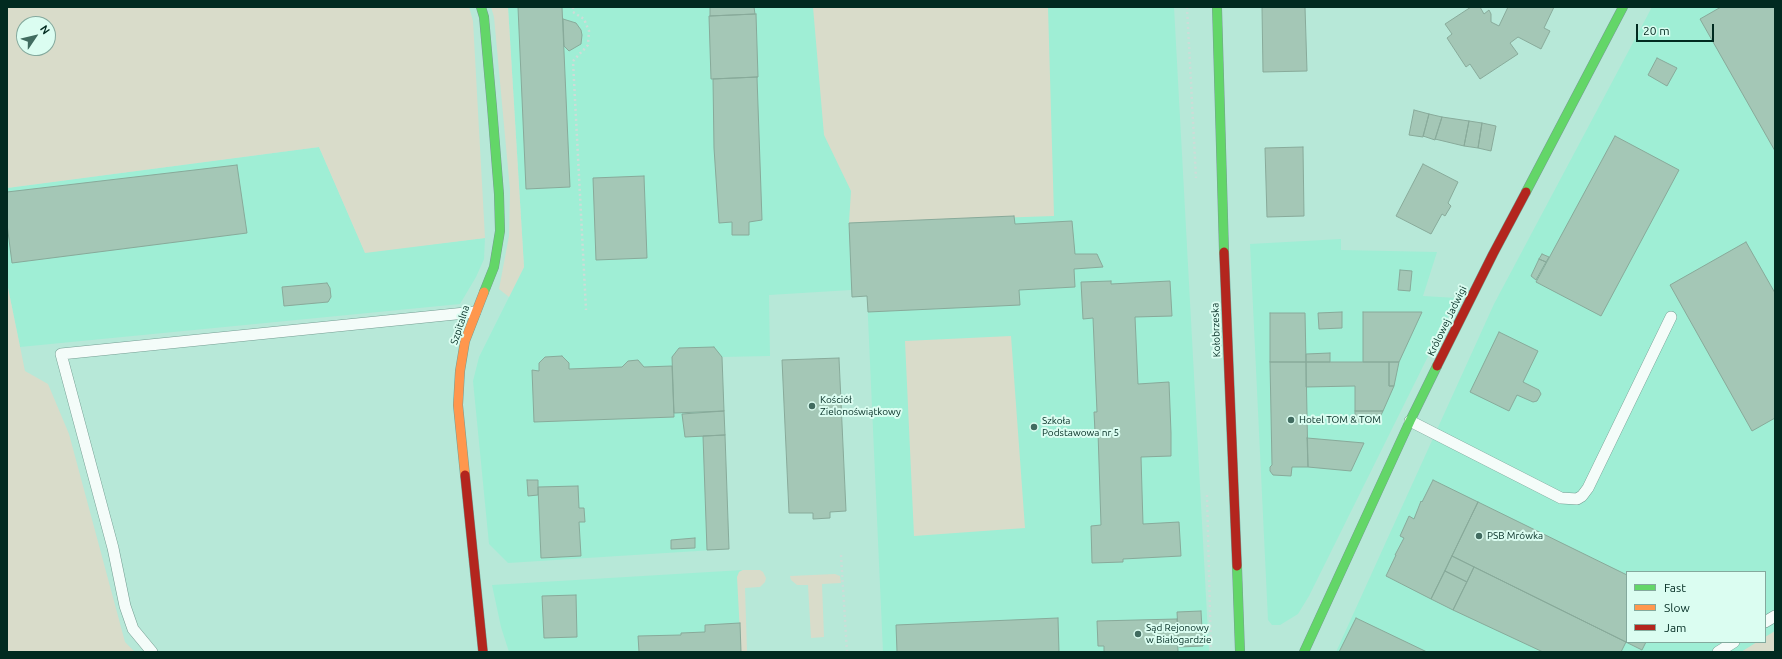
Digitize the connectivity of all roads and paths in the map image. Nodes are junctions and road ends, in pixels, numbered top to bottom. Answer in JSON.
{"nodes":[{"id":1,"x":481,"y":7,"type":"edge"},
{"id":2,"x":573,"y":7,"type":"edge"},
{"id":3,"x":1217,"y":7,"type":"edge"},
{"id":4,"x":1623,"y":7,"type":"edge"},
{"id":5,"x":586,"y":310,"type":"dead end"},
{"id":6,"x":475,"y":312,"type":"junction"},
{"id":7,"x":1671,"y":317,"type":"dead end"},
{"id":8,"x":1410,"y":421,"type":"junction"},
{"id":9,"x":841,"y":555,"type":"dead end"},
{"id":10,"x":1775,"y":616,"type":"edge"},
{"id":11,"x":1766,"y":621,"type":"edge"},
{"id":12,"x":1732,"y":643,"type":"edge"},
{"id":13,"x":152,"y":652,"type":"edge"},
{"id":14,"x":482,"y":652,"type":"edge"},
{"id":15,"x":847,"y":652,"type":"edge"},
{"id":16,"x":1240,"y":652,"type":"edge"},
{"id":17,"x":1304,"y":652,"type":"edge"},
{"id":18,"x":1718,"y":652,"type":"edge"}],
"edges":[{"from":1,"to":6,"type":"street","name":"Szpitalna"},
{"from":2,"to":5,"type":"path"},
{"from":3,"to":16,"type":"street","name":"Kołobrzeska"},
{"from":4,"to":8,"type":"street","name":"Królowej Jadwigi"},
{"from":6,"to":13,"type":"lane"},
{"from":6,"to":14,"type":"street","name":"Szpitalna"},
{"from":7,"to":8,"type":"lane"},
{"from":8,"to":17,"type":"street","name":"Królowej Jadwigi"},
{"from":9,"to":15,"type":"path"},
{"from":10,"to":11,"type":"lane"},
{"from":12,"to":18,"type":"lane"}]}
